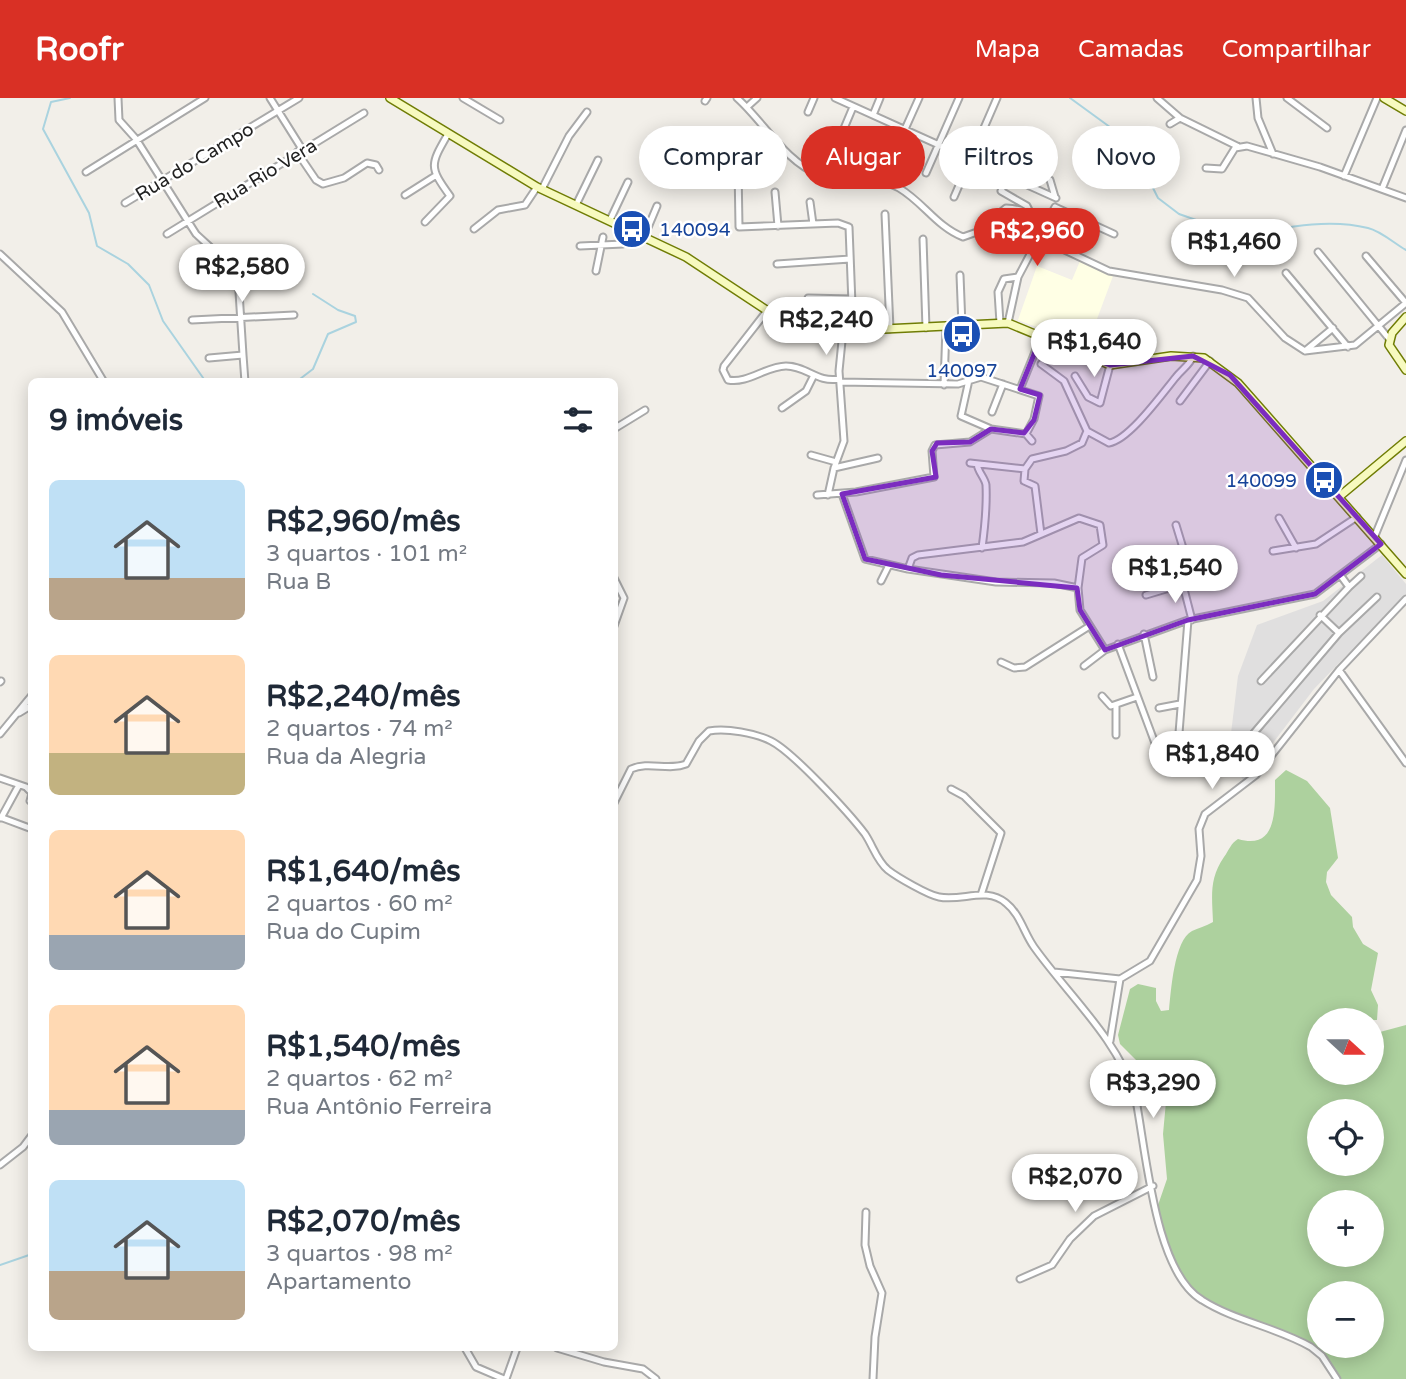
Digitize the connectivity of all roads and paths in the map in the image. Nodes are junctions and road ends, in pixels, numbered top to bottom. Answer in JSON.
{"nodes":[{"id":1,"x":118,"y":98,"type":"edge"},
{"id":2,"x":205,"y":98,"type":"edge"},
{"id":3,"x":270,"y":98,"type":"edge"},
{"id":4,"x":299,"y":98,"type":"edge"},
{"id":5,"x":390,"y":98,"type":"edge"},
{"id":6,"x":463,"y":98,"type":"edge"},
{"id":7,"x":737,"y":98,"type":"edge"},
{"id":8,"x":757,"y":98,"type":"edge"},
{"id":9,"x":814,"y":98,"type":"edge"},
{"id":10,"x":880,"y":98,"type":"edge"},
{"id":11,"x":919,"y":98,"type":"edge"},
{"id":12,"x":959,"y":98,"type":"edge"},
{"id":13,"x":997,"y":98,"type":"edge"},
{"id":14,"x":1157,"y":98,"type":"edge"},
{"id":15,"x":1256,"y":98,"type":"edge"},
{"id":16,"x":1287,"y":98,"type":"edge"},
{"id":17,"x":1377,"y":98,"type":"edge"},
{"id":18,"x":1384,"y":98,"type":"edge"},
{"id":19,"x":839,"y":99,"type":"edge"},
{"id":20,"x":402,"y":102,"type":"edge"},
{"id":21,"x":747,"y":107,"type":"junction"},
{"id":22,"x":853,"y":107,"type":"junction"},
{"id":23,"x":279,"y":111,"type":"junction"},
{"id":24,"x":1406,"y":111,"type":"edge"},
{"id":25,"x":587,"y":112,"type":"dead end"},
{"id":26,"x":808,"y":112,"type":"dead end"},
{"id":27,"x":364,"y":113,"type":"dead end"},
{"id":28,"x":873,"y":115,"type":"junction"},
{"id":29,"x":1180,"y":118,"type":"junction"},
{"id":30,"x":500,"y":120,"type":"dead end"},
{"id":31,"x":1170,"y":124,"type":"dead end"},
{"id":32,"x":845,"y":126,"type":"edge"},
{"id":33,"x":897,"y":126,"type":"edge"},
{"id":34,"x":905,"y":126,"type":"edge"},
{"id":35,"x":947,"y":126,"type":"edge"},
{"id":36,"x":985,"y":126,"type":"edge"},
{"id":37,"x":1327,"y":128,"type":"dead end"},
{"id":38,"x":1406,"y":130,"type":"edge"},
{"id":39,"x":448,"y":134,"type":"junction"},
{"id":40,"x":925,"y":138,"type":"edge"},
{"id":41,"x":136,"y":139,"type":"junction"},
{"id":42,"x":939,"y":144,"type":"joint"},
{"id":43,"x":1237,"y":146,"type":"junction"},
{"id":44,"x":300,"y":151,"type":"junction"},
{"id":45,"x":1273,"y":153,"type":"junction"},
{"id":46,"x":598,"y":160,"type":"dead end"},
{"id":47,"x":1206,"y":168,"type":"dead end"},
{"id":48,"x":379,"y":170,"type":"dead end"},
{"id":49,"x":86,"y":173,"type":"dead end"},
{"id":50,"x":926,"y":173,"type":"dead end"},
{"id":51,"x":435,"y":176,"type":"junction"},
{"id":52,"x":1344,"y":176,"type":"junction"},
{"id":53,"x":162,"y":180,"type":"junction"},
{"id":54,"x":628,"y":181,"type":"dead end"},
{"id":55,"x":540,"y":188,"type":"junction"},
{"id":56,"x":738,"y":189,"type":"edge"},
{"id":57,"x":957,"y":189,"type":"edge"},
{"id":58,"x":1002,"y":189,"type":"edge"},
{"id":59,"x":1038,"y":189,"type":"edge"},
{"id":60,"x":1053,"y":189,"type":"edge"},
{"id":61,"x":1382,"y":189,"type":"junction"},
{"id":62,"x":775,"y":192,"type":"dead end"},
{"id":63,"x":404,"y":195,"type":"dead end"},
{"id":64,"x":954,"y":197,"type":"dead end"},
{"id":65,"x":1056,"y":198,"type":"junction"},
{"id":66,"x":1406,"y":198,"type":"edge"},
{"id":67,"x":810,"y":202,"type":"dead end"},
{"id":68,"x":125,"y":203,"type":"dead end"},
{"id":69,"x":576,"y":205,"type":"junction"},
{"id":70,"x":657,"y":206,"type":"dead end"},
{"id":71,"x":1055,"y":207,"type":"junction"},
{"id":72,"x":885,"y":214,"type":"dead end"},
{"id":73,"x":1031,"y":214,"type":"junction"},
{"id":74,"x":187,"y":220,"type":"junction"},
{"id":75,"x":610,"y":220,"type":"junction"},
{"id":76,"x":425,"y":222,"type":"dead end"},
{"id":77,"x":813,"y":224,"type":"junction"},
{"id":78,"x":778,"y":226,"type":"junction"},
{"id":79,"x":474,"y":229,"type":"dead end"},
{"id":80,"x":634,"y":232,"type":"junction"},
{"id":81,"x":167,"y":234,"type":"dead end"},
{"id":82,"x":1038,"y":234,"type":"junction"},
{"id":83,"x":1114,"y":234,"type":"dead end"},
{"id":84,"x":644,"y":237,"type":"junction"},
{"id":85,"x":923,"y":239,"type":"dead end"},
{"id":86,"x":603,"y":241,"type":"junction"},
{"id":87,"x":580,"y":246,"type":"dead end"},
{"id":88,"x":1318,"y":252,"type":"dead end"},
{"id":89,"x":0,"y":254,"type":"edge"},
{"id":90,"x":1366,"y":256,"type":"dead end"},
{"id":91,"x":850,"y":259,"type":"junction"},
{"id":92,"x":777,"y":264,"type":"dead end"},
{"id":93,"x":597,"y":271,"type":"dead end"},
{"id":94,"x":1286,"y":274,"type":"dead end"},
{"id":95,"x":960,"y":275,"type":"dead end"},
{"id":96,"x":1018,"y":277,"type":"junction"},
{"id":97,"x":808,"y":298,"type":"dead end"},
{"id":98,"x":852,"y":299,"type":"junction"},
{"id":99,"x":1406,"y":303,"type":"edge"},
{"id":100,"x":766,"y":312,"type":"junction"},
{"id":101,"x":294,"y":315,"type":"dead end"},
{"id":102,"x":241,"y":317,"type":"junction"},
{"id":103,"x":1406,"y":317,"type":"edge"},
{"id":104,"x":192,"y":320,"type":"dead end"},
{"id":105,"x":1004,"y":323,"type":"junction"},
{"id":106,"x":962,"y":326,"type":"junction"},
{"id":107,"x":946,"y":327,"type":"junction"},
{"id":108,"x":926,"y":328,"type":"junction"},
{"id":109,"x":1332,"y":328,"type":"junction"},
{"id":110,"x":1378,"y":328,"type":"junction"},
{"id":111,"x":890,"y":329,"type":"junction"},
{"id":112,"x":853,"y":330,"type":"junction"},
{"id":113,"x":843,"y":331,"type":"junction"},
{"id":114,"x":1041,"y":337,"type":"junction"},
{"id":115,"x":1389,"y":343,"type":"junction"},
{"id":116,"x":1348,"y":347,"type":"junction"},
{"id":117,"x":1305,"y":351,"type":"junction"},
{"id":118,"x":243,"y":355,"type":"junction"},
{"id":119,"x":1193,"y":356,"type":"junction"},
{"id":120,"x":209,"y":358,"type":"dead end"},
{"id":121,"x":1210,"y":362,"type":"junction"},
{"id":122,"x":1041,"y":364,"type":"dead end"},
{"id":123,"x":1112,"y":365,"type":"junction"},
{"id":124,"x":1406,"y":370,"type":"edge"},
{"id":125,"x":1076,"y":376,"type":"dead end"},
{"id":126,"x":813,"y":377,"type":"junction"},
{"id":127,"x":102,"y":378,"type":"edge"},
{"id":128,"x":245,"y":378,"type":"edge"},
{"id":129,"x":839,"y":380,"type":"junction"},
{"id":130,"x":969,"y":380,"type":"junction"},
{"id":131,"x":944,"y":384,"type":"junction"},
{"id":132,"x":1003,"y":384,"type":"junction"},
{"id":133,"x":1020,"y":389,"type":"junction"},
{"id":134,"x":1180,"y":401,"type":"dead end"},
{"id":135,"x":782,"y":408,"type":"dead end"},
{"id":136,"x":645,"y":410,"type":"dead end"},
{"id":137,"x":992,"y":412,"type":"dead end"},
{"id":138,"x":618,"y":427,"type":"edge"},
{"id":139,"x":991,"y":429,"type":"junction"},
{"id":140,"x":1087,"y":431,"type":"junction"},
{"id":141,"x":1026,"y":434,"type":"junction"},
{"id":142,"x":1032,"y":441,"type":"dead end"},
{"id":143,"x":1405,"y":444,"type":"edge"},
{"id":144,"x":811,"y":455,"type":"dead end"},
{"id":145,"x":878,"y":457,"type":"dead end"},
{"id":146,"x":1406,"y":460,"type":"edge"},
{"id":147,"x":835,"y":465,"type":"junction"},
{"id":148,"x":1025,"y":470,"type":"junction"},
{"id":149,"x":842,"y":494,"type":"junction"},
{"id":150,"x":817,"y":495,"type":"dead end"},
{"id":151,"x":828,"y":495,"type":"junction"},
{"id":152,"x":1340,"y":496,"type":"junction"},
{"id":153,"x":1357,"y":517,"type":"junction"},
{"id":154,"x":1279,"y":518,"type":"dead end"},
{"id":155,"x":1176,"y":525,"type":"dead end"},
{"id":156,"x":1041,"y":534,"type":"junction"},
{"id":157,"x":1374,"y":537,"type":"junction"},
{"id":158,"x":1381,"y":544,"type":"junction"},
{"id":159,"x":982,"y":548,"type":"junction"},
{"id":160,"x":1296,"y":548,"type":"junction"},
{"id":161,"x":1273,"y":551,"type":"dead end"},
{"id":162,"x":889,"y":565,"type":"junction"},
{"id":163,"x":909,"y":566,"type":"junction"},
{"id":164,"x":1405,"y":570,"type":"edge"},
{"id":165,"x":1341,"y":576,"type":"junction"},
{"id":166,"x":1361,"y":576,"type":"dead end"},
{"id":167,"x":881,"y":581,"type":"dead end"},
{"id":168,"x":1183,"y":585,"type":"junction"},
{"id":169,"x":618,"y":586,"type":"edge"},
{"id":170,"x":1349,"y":587,"type":"junction"},
{"id":171,"x":1078,"y":588,"type":"junction"},
{"id":172,"x":1146,"y":595,"type":"dead end"},
{"id":173,"x":1377,"y":597,"type":"dead end"},
{"id":174,"x":1406,"y":599,"type":"edge"},
{"id":175,"x":618,"y":615,"type":"edge"},
{"id":176,"x":1320,"y":615,"type":"junction"},
{"id":177,"x":1190,"y":620,"type":"junction"},
{"id":178,"x":1088,"y":626,"type":"junction"},
{"id":179,"x":1339,"y":633,"type":"junction"},
{"id":180,"x":1144,"y":634,"type":"junction"},
{"id":181,"x":1118,"y":644,"type":"junction"},
{"id":182,"x":1105,"y":650,"type":"junction"},
{"id":183,"x":1001,"y":662,"type":"dead end"},
{"id":184,"x":1084,"y":666,"type":"dead end"},
{"id":185,"x":1339,"y":670,"type":"junction"},
{"id":186,"x":1153,"y":677,"type":"dead end"},
{"id":187,"x":1261,"y":681,"type":"dead end"},
{"id":188,"x":1102,"y":696,"type":"dead end"},
{"id":189,"x":1138,"y":697,"type":"junction"},
{"id":190,"x":28,"y":700,"type":"edge"},
{"id":191,"x":1180,"y":704,"type":"junction"},
{"id":192,"x":1116,"y":705,"type":"junction"},
{"id":193,"x":28,"y":707,"type":"edge"},
{"id":194,"x":1159,"y":708,"type":"dead end"},
{"id":195,"x":16,"y":714,"type":"junction"},
{"id":196,"x":1178,"y":733,"type":"dead end"},
{"id":197,"x":0,"y":734,"type":"edge"},
{"id":198,"x":1116,"y":735,"type":"dead end"},
{"id":199,"x":1156,"y":746,"type":"dead end"},
{"id":200,"x":1242,"y":747,"type":"dead end"},
{"id":201,"x":1406,"y":762,"type":"edge"},
{"id":202,"x":0,"y":778,"type":"edge"},
{"id":203,"x":19,"y":785,"type":"junction"},
{"id":204,"x":28,"y":788,"type":"edge"},
{"id":205,"x":951,"y":789,"type":"dead end"},
{"id":206,"x":618,"y":795,"type":"edge"},
{"id":207,"x":0,"y":817,"type":"edge"},
{"id":208,"x":28,"y":828,"type":"edge"},
{"id":209,"x":981,"y":895,"type":"junction"},
{"id":210,"x":1053,"y":972,"type":"junction"},
{"id":211,"x":1120,"y":979,"type":"junction"},
{"id":212,"x":1110,"y":1041,"type":"junction"},
{"id":213,"x":28,"y":1140,"type":"edge"},
{"id":214,"x":0,"y":1165,"type":"edge"},
{"id":215,"x":1153,"y":1185,"type":"junction"},
{"id":216,"x":866,"y":1212,"type":"dead end"},
{"id":217,"x":1020,"y":1279,"type":"dead end"},
{"id":218,"x":467,"y":1351,"type":"edge"},
{"id":219,"x":516,"y":1351,"type":"edge"},
{"id":220,"x":567,"y":1351,"type":"edge"},
{"id":221,"x":505,"y":1379,"type":"edge"},
{"id":222,"x":656,"y":1379,"type":"edge"},
{"id":223,"x":873,"y":1379,"type":"edge"},
{"id":224,"x":1337,"y":1379,"type":"edge"}],
"edges":[{"from":1,"to":41,"type":"street"},
{"from":2,"to":41,"type":"street"},
{"from":3,"to":23,"type":"street"},
{"from":4,"to":23,"type":"street","name":"Rua do Campo"},
{"from":5,"to":20,"type":"main road"},
{"from":6,"to":30,"type":"street"},
{"from":7,"to":21,"type":"street"},
{"from":8,"to":21,"type":"street"},
{"from":9,"to":26,"type":"street"},
{"from":10,"to":28,"type":"street"},
{"from":11,"to":34,"type":"street"},
{"from":12,"to":35,"type":"street"},
{"from":13,"to":36,"type":"street"},
{"from":14,"to":29,"type":"street"},
{"from":15,"to":45,"type":"street"},
{"from":16,"to":37,"type":"street"},
{"from":17,"to":52,"type":"street"},
{"from":18,"to":24,"type":"main road"},
{"from":19,"to":22,"type":"street"},
{"from":20,"to":39,"type":"main road"},
{"from":21,"to":73,"type":"street"},
{"from":22,"to":28,"type":"street"},
{"from":22,"to":32,"type":"street"},
{"from":23,"to":44,"type":"street"},
{"from":23,"to":53,"type":"street","name":"Rua do Campo"},
{"from":25,"to":55,"type":"street"},
{"from":27,"to":44,"type":"street","name":"Rua Rio Vera"},
{"from":28,"to":33,"type":"street"},
{"from":29,"to":31,"type":"street"},
{"from":29,"to":43,"type":"street"},
{"from":38,"to":61,"type":"street"},
{"from":39,"to":51,"type":"street"},
{"from":39,"to":55,"type":"main road"},
{"from":40,"to":42,"type":"street"},
{"from":41,"to":49,"type":"street"},
{"from":41,"to":53,"type":"street"},
{"from":42,"to":50,"type":"street"},
{"from":43,"to":45,"type":"street"},
{"from":43,"to":47,"type":"street"},
{"from":44,"to":48,"type":"street"},
{"from":44,"to":74,"type":"street","name":"Rua Rio Vera"},
{"from":45,"to":52,"type":"street"},
{"from":46,"to":69,"type":"street"},
{"from":51,"to":63,"type":"street"},
{"from":51,"to":76,"type":"street"},
{"from":52,"to":61,"type":"street"},
{"from":53,"to":68,"type":"street","name":"Rua do Campo"},
{"from":53,"to":74,"type":"street"},
{"from":54,"to":75,"type":"street"},
{"from":55,"to":69,"type":"main road"},
{"from":55,"to":79,"type":"street"},
{"from":56,"to":78,"type":"street"},
{"from":57,"to":64,"type":"street"},
{"from":58,"to":73,"type":"street"},
{"from":59,"to":65,"type":"street"},
{"from":60,"to":65,"type":"street"},
{"from":61,"to":66,"type":"street"},
{"from":62,"to":78,"type":"street"},
{"from":65,"to":71,"type":"street"},
{"from":67,"to":77,"type":"street"},
{"from":69,"to":75,"type":"main road"},
{"from":70,"to":84,"type":"street"},
{"from":71,"to":82,"type":"street"},
{"from":71,"to":83,"type":"street"},
{"from":72,"to":111,"type":"street"},
{"from":73,"to":82,"type":"street"},
{"from":74,"to":81,"type":"street","name":"Rua Rio Vera"},
{"from":74,"to":102,"type":"street"},
{"from":75,"to":80,"type":"main road"},
{"from":77,"to":78,"type":"street"},
{"from":77,"to":91,"type":"street"},
{"from":80,"to":84,"type":"main road"},
{"from":80,"to":86,"type":"street"},
{"from":82,"to":96,"type":"street"},
{"from":82,"to":117,"type":"street"},
{"from":84,"to":100,"type":"main road"},
{"from":85,"to":108,"type":"street"},
{"from":86,"to":87,"type":"street"},
{"from":86,"to":93,"type":"street"},
{"from":88,"to":110,"type":"street"},
{"from":89,"to":127,"type":"street"},
{"from":90,"to":99,"type":"street"},
{"from":91,"to":92,"type":"street"},
{"from":91,"to":98,"type":"street"},
{"from":94,"to":109,"type":"street"},
{"from":95,"to":106,"type":"street"},
{"from":96,"to":105,"type":"street"},
{"from":96,"to":105,"type":"street"},
{"from":97,"to":98,"type":"street"},
{"from":98,"to":112,"type":"street"},
{"from":99,"to":110,"type":"street"},
{"from":100,"to":113,"type":"main road"},
{"from":100,"to":126,"type":"street"},
{"from":101,"to":102,"type":"street"},
{"from":102,"to":104,"type":"street"},
{"from":102,"to":118,"type":"street"},
{"from":103,"to":115,"type":"main road"},
{"from":105,"to":106,"type":"main road"},
{"from":105,"to":114,"type":"main road"},
{"from":106,"to":107,"type":"main road"},
{"from":107,"to":108,"type":"main road"},
{"from":107,"to":131,"type":"street"},
{"from":108,"to":111,"type":"main road"},
{"from":109,"to":116,"type":"street"},
{"from":109,"to":117,"type":"street"},
{"from":110,"to":115,"type":"street"},
{"from":110,"to":116,"type":"street"},
{"from":111,"to":112,"type":"main road"},
{"from":112,"to":113,"type":"main road"},
{"from":113,"to":129,"type":"street"},
{"from":114,"to":123,"type":"main road"},
{"from":114,"to":133,"type":"street"},
{"from":115,"to":124,"type":"main road"},
{"from":116,"to":117,"type":"street"},
{"from":118,"to":120,"type":"street"},
{"from":118,"to":128,"type":"street"},
{"from":119,"to":121,"type":"main road"},
{"from":119,"to":123,"type":"main road"},
{"from":119,"to":140,"type":"street"},
{"from":121,"to":134,"type":"street"},
{"from":121,"to":152,"type":"main road"},
{"from":122,"to":140,"type":"street"},
{"from":123,"to":125,"type":"street"},
{"from":126,"to":129,"type":"street"},
{"from":126,"to":135,"type":"street"},
{"from":129,"to":131,"type":"street"},
{"from":129,"to":147,"type":"street"},
{"from":130,"to":131,"type":"street"},
{"from":130,"to":132,"type":"street"},
{"from":130,"to":139,"type":"street"},
{"from":132,"to":133,"type":"street"},
{"from":132,"to":137,"type":"street"},
{"from":133,"to":141,"type":"street"},
{"from":136,"to":138,"type":"street"},
{"from":139,"to":141,"type":"street"},
{"from":139,"to":149,"type":"street"},
{"from":140,"to":148,"type":"street"},
{"from":141,"to":142,"type":"street"},
{"from":143,"to":152,"type":"main road"},
{"from":144,"to":147,"type":"street"},
{"from":145,"to":147,"type":"street"},
{"from":146,"to":157,"type":"street"},
{"from":147,"to":151,"type":"street"},
{"from":148,"to":156,"type":"street"},
{"from":148,"to":159,"type":"street"},
{"from":149,"to":151,"type":"street"},
{"from":149,"to":162,"type":"street"},
{"from":150,"to":151,"type":"street"},
{"from":152,"to":153,"type":"main road"},
{"from":153,"to":157,"type":"main road"},
{"from":153,"to":160,"type":"street"},
{"from":154,"to":160,"type":"street"},
{"from":155,"to":168,"type":"street"},
{"from":156,"to":159,"type":"street"},
{"from":156,"to":171,"type":"street"},
{"from":157,"to":158,"type":"main road"},
{"from":158,"to":164,"type":"main road"},
{"from":158,"to":165,"type":"street"},
{"from":159,"to":163,"type":"street"},
{"from":160,"to":161,"type":"street"},
{"from":162,"to":163,"type":"street"},
{"from":162,"to":167,"type":"street"},
{"from":163,"to":171,"type":"street"},
{"from":165,"to":170,"type":"street"},
{"from":165,"to":177,"type":"street"},
{"from":166,"to":170,"type":"street"},
{"from":168,"to":172,"type":"street"},
{"from":168,"to":177,"type":"street"},
{"from":169,"to":175,"type":"street"},
{"from":170,"to":176,"type":"street"},
{"from":171,"to":178,"type":"street"},
{"from":173,"to":179,"type":"street"},
{"from":174,"to":185,"type":"street"},
{"from":176,"to":179,"type":"street"},
{"from":176,"to":187,"type":"street"},
{"from":177,"to":180,"type":"street"},
{"from":177,"to":191,"type":"street"},
{"from":178,"to":182,"type":"street"},
{"from":178,"to":183,"type":"street"},
{"from":179,"to":200,"type":"street"},
{"from":180,"to":181,"type":"street"},
{"from":180,"to":186,"type":"street"},
{"from":181,"to":182,"type":"street"},
{"from":181,"to":189,"type":"street"},
{"from":182,"to":184,"type":"street"},
{"from":185,"to":201,"type":"street"},
{"from":185,"to":211,"type":"street"},
{"from":188,"to":192,"type":"street"},
{"from":189,"to":192,"type":"street"},
{"from":189,"to":199,"type":"street"},
{"from":190,"to":195,"type":"street"},
{"from":191,"to":194,"type":"street"},
{"from":191,"to":196,"type":"street"},
{"from":192,"to":198,"type":"street"},
{"from":193,"to":195,"type":"street"},
{"from":195,"to":197,"type":"street"},
{"from":202,"to":203,"type":"street"},
{"from":203,"to":204,"type":"street"},
{"from":203,"to":207,"type":"street"},
{"from":205,"to":209,"type":"street"},
{"from":206,"to":209,"type":"street"},
{"from":207,"to":208,"type":"street"},
{"from":209,"to":210,"type":"street"},
{"from":210,"to":211,"type":"street"},
{"from":210,"to":212,"type":"street"},
{"from":211,"to":212,"type":"street"},
{"from":212,"to":215,"type":"street"},
{"from":213,"to":214,"type":"street"},
{"from":215,"to":217,"type":"street"},
{"from":215,"to":224,"type":"street"},
{"from":216,"to":223,"type":"street"},
{"from":218,"to":221,"type":"street"},
{"from":219,"to":221,"type":"street"},
{"from":220,"to":222,"type":"street"}]}
